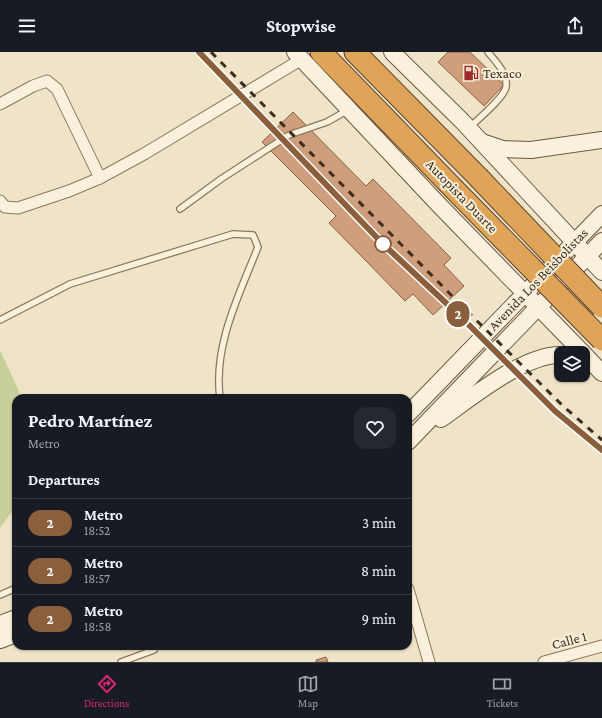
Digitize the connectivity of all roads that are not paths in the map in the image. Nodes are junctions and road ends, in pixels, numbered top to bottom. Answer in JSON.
{"nodes":[{"id":1,"x":321,"y":52,"type":"edge"},
{"id":2,"x":355,"y":52,"type":"edge"},
{"id":3,"x":392,"y":52,"type":"edge"},
{"id":4,"x":488,"y":52,"type":"edge"},
{"id":5,"x":298,"y":56,"type":"edge"},
{"id":6,"x":0,"y":104,"type":"edge"},
{"id":7,"x":350,"y":109,"type":"junction"},
{"id":8,"x":468,"y":128,"type":"junction"},
{"id":9,"x":602,"y":140,"type":"edge"},
{"id":10,"x":481,"y":141,"type":"junction"},
{"id":11,"x":100,"y":178,"type":"junction"},
{"id":12,"x":0,"y":201,"type":"edge"},
{"id":13,"x":180,"y":209,"type":"dead end"},
{"id":14,"x":602,"y":214,"type":"edge"},
{"id":15,"x":602,"y":241,"type":"edge"},
{"id":16,"x":574,"y":242,"type":"junction"},
{"id":17,"x":587,"y":256,"type":"junction"},
{"id":18,"x":602,"y":272,"type":"edge"},
{"id":19,"x":524,"y":293,"type":"junction"},
{"id":20,"x":602,"y":307,"type":"edge"},
{"id":21,"x":539,"y":308,"type":"junction"},
{"id":22,"x":0,"y":320,"type":"edge"},
{"id":23,"x":602,"y":340,"type":"edge"},
{"id":24,"x":576,"y":346,"type":"edge"},
{"id":25,"x":554,"y":355,"type":"edge"},
{"id":26,"x":220,"y":394,"type":"edge"},
{"id":27,"x":412,"y":410,"type":"edge"},
{"id":28,"x":412,"y":438,"type":"edge"},
{"id":29,"x":412,"y":439,"type":"edge"},
{"id":30,"x":12,"y":590,"type":"edge"},
{"id":31,"x":0,"y":595,"type":"edge"},
{"id":32,"x":412,"y":602,"type":"edge"},
{"id":33,"x":12,"y":620,"type":"edge"},
{"id":34,"x":0,"y":624,"type":"edge"},
{"id":35,"x":12,"y":636,"type":"edge"},
{"id":36,"x":0,"y":640,"type":"edge"},
{"id":37,"x":602,"y":646,"type":"edge"},
{"id":38,"x":154,"y":650,"type":"dead end"},
{"id":39,"x":121,"y":662,"type":"edge"},
{"id":40,"x":429,"y":662,"type":"edge"},
{"id":41,"x":544,"y":662,"type":"edge"}],
"edges":[{"from":1,"to":23,"type":"highway","name":"Autopista Duarte","bridge":true},
{"from":2,"to":20,"type":"highway","name":"Autopista Duarte","bridge":true},
{"from":3,"to":8,"type":"main road"},
{"from":4,"to":8,"type":"lane"},
{"from":5,"to":7,"type":"main road","name":"Autopista Duarte"},
{"from":5,"to":11,"type":"street"},
{"from":6,"to":11,"type":"street"},
{"from":7,"to":13,"type":"lane"},
{"from":7,"to":19,"type":"main road","name":"Autopista Duarte"},
{"from":8,"to":10,"type":"main road"},
{"from":9,"to":10,"type":"main road"},
{"from":10,"to":16,"type":"main road"},
{"from":11,"to":12,"type":"street"},
{"from":14,"to":16,"type":"main road","name":"Avenida Los Beisbolistas"},
{"from":15,"to":17,"type":"main road","name":"Avenida Los Beisbolistas"},
{"from":16,"to":17,"type":"main road"},
{"from":16,"to":19,"type":"main road","name":"Avenida Los Beisbolistas"},
{"from":17,"to":18,"type":"main road"},
{"from":17,"to":21,"type":"main road","name":"Avenida Los Beisbolistas"},
{"from":19,"to":21,"type":"main road","name":"Autopista Duarte"},
{"from":19,"to":27,"type":"main road","name":"Avenida Los Beisbolistas"},
{"from":21,"to":24,"type":"main road","name":"Autopista Duarte"},
{"from":21,"to":28,"type":"main road","name":"Avenida Los Beisbolistas"},
{"from":22,"to":26,"type":"lane"},
{"from":25,"to":29,"type":"main road"},
{"from":30,"to":31,"type":"lane"},
{"from":32,"to":40,"type":"street"},
{"from":33,"to":34,"type":"main road"},
{"from":35,"to":36,"type":"main road"},
{"from":37,"to":41,"type":"street","name":"Calle 1"},
{"from":38,"to":39,"type":"lane"}]}
